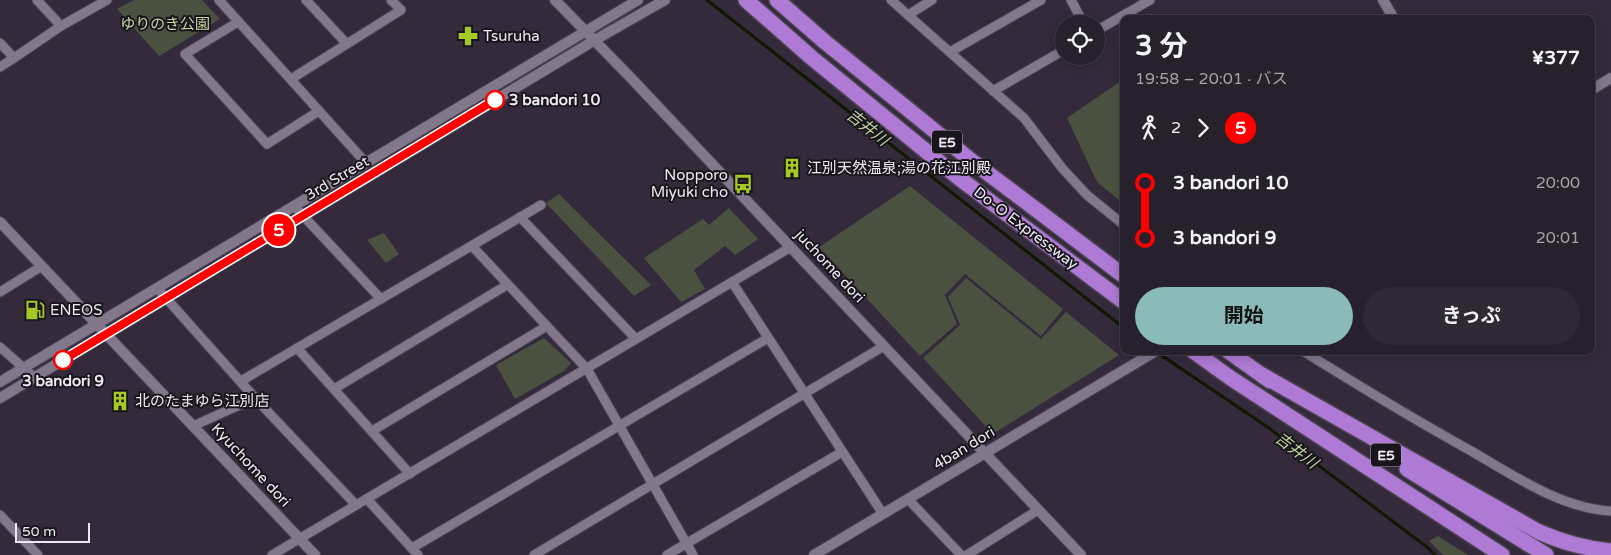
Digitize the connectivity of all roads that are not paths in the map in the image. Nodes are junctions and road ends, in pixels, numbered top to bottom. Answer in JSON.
{"nodes":[{"id":1,"x":37,"y":0,"type":"edge"},
{"id":2,"x":107,"y":0,"type":"edge"},
{"id":3,"x":219,"y":0,"type":"edge"},
{"id":4,"x":306,"y":0,"type":"edge"},
{"id":5,"x":391,"y":0,"type":"edge"},
{"id":6,"x":555,"y":0,"type":"edge"},
{"id":7,"x":638,"y":0,"type":"edge"},
{"id":8,"x":746,"y":0,"type":"edge"},
{"id":9,"x":777,"y":0,"type":"edge"},
{"id":10,"x":891,"y":0,"type":"edge"},
{"id":11,"x":932,"y":0,"type":"edge"},
{"id":12,"x":1041,"y":0,"type":"edge"},
{"id":13,"x":1071,"y":0,"type":"edge"},
{"id":14,"x":1383,"y":0,"type":"edge"},
{"id":15,"x":664,"y":1,"type":"edge"},
{"id":16,"x":1146,"y":1,"type":"edge"},
{"id":17,"x":908,"y":15,"type":"junction"},
{"id":18,"x":1079,"y":15,"type":"edge"},
{"id":19,"x":1123,"y":15,"type":"edge"},
{"id":20,"x":1392,"y":15,"type":"edge"},
{"id":21,"x":1120,"y":17,"type":"edge"},
{"id":22,"x":238,"y":22,"type":"junction"},
{"id":23,"x":61,"y":26,"type":"junction"},
{"id":24,"x":1105,"y":26,"type":"edge"},
{"id":25,"x":585,"y":32,"type":"junction"},
{"id":26,"x":595,"y":40,"type":"junction"},
{"id":27,"x":0,"y":43,"type":"edge"},
{"id":28,"x":347,"y":44,"type":"junction"},
{"id":29,"x":950,"y":52,"type":"junction"},
{"id":30,"x":1055,"y":55,"type":"edge"},
{"id":31,"x":14,"y":58,"type":"junction"},
{"id":32,"x":0,"y":67,"type":"edge"},
{"id":33,"x":1611,"y":78,"type":"edge"},
{"id":34,"x":291,"y":79,"type":"junction"},
{"id":35,"x":1595,"y":88,"type":"edge"},
{"id":36,"x":993,"y":91,"type":"junction"},
{"id":37,"x":319,"y":111,"type":"junction"},
{"id":38,"x":366,"y":163,"type":"junction"},
{"id":39,"x":541,"y":205,"type":"dead end"},
{"id":40,"x":294,"y":206,"type":"junction"},
{"id":41,"x":303,"y":216,"type":"junction"},
{"id":42,"x":520,"y":217,"type":"junction"},
{"id":43,"x":0,"y":222,"type":"edge"},
{"id":44,"x":1120,"y":222,"type":"edge"},
{"id":45,"x":472,"y":246,"type":"junction"},
{"id":46,"x":791,"y":247,"type":"junction"},
{"id":47,"x":42,"y":266,"type":"junction"},
{"id":48,"x":1120,"y":273,"type":"edge"},
{"id":49,"x":732,"y":282,"type":"junction"},
{"id":50,"x":508,"y":285,"type":"junction"},
{"id":51,"x":157,"y":288,"type":"junction"},
{"id":52,"x":0,"y":292,"type":"edge"},
{"id":53,"x":166,"y":298,"type":"junction"},
{"id":54,"x":381,"y":298,"type":"junction"},
{"id":55,"x":1120,"y":299,"type":"edge"},
{"id":56,"x":97,"y":324,"type":"junction"},
{"id":57,"x":546,"y":326,"type":"junction"},
{"id":58,"x":106,"y":334,"type":"junction"},
{"id":59,"x":768,"y":338,"type":"junction"},
{"id":60,"x":636,"y":339,"type":"junction"},
{"id":61,"x":884,"y":346,"type":"junction"},
{"id":62,"x":0,"y":347,"type":"edge"},
{"id":63,"x":297,"y":348,"type":"junction"},
{"id":64,"x":1149,"y":355,"type":"edge"},
{"id":65,"x":1199,"y":355,"type":"edge"},
{"id":66,"x":1234,"y":355,"type":"edge"},
{"id":67,"x":1310,"y":355,"type":"edge"},
{"id":68,"x":23,"y":368,"type":"junction"},
{"id":69,"x":587,"y":369,"type":"junction"},
{"id":70,"x":1262,"y":375,"type":"junction"},
{"id":71,"x":34,"y":377,"type":"junction"},
{"id":72,"x":241,"y":380,"type":"junction"},
{"id":73,"x":0,"y":382,"type":"edge"},
{"id":74,"x":334,"y":389,"type":"junction"},
{"id":75,"x":805,"y":394,"type":"junction"},
{"id":76,"x":0,"y":398,"type":"edge"},
{"id":77,"x":255,"y":398,"type":"junction"},
{"id":78,"x":193,"y":426,"type":"junction"},
{"id":79,"x":620,"y":426,"type":"junction"},
{"id":80,"x":372,"y":431,"type":"junction"},
{"id":81,"x":842,"y":452,"type":"junction"},
{"id":82,"x":986,"y":453,"type":"junction"},
{"id":83,"x":410,"y":474,"type":"junction"},
{"id":84,"x":653,"y":485,"type":"junction"},
{"id":85,"x":368,"y":499,"type":"junction"},
{"id":86,"x":908,"y":499,"type":"junction"},
{"id":87,"x":356,"y":505,"type":"junction"},
{"id":88,"x":1038,"y":510,"type":"junction"},
{"id":89,"x":1611,"y":511,"type":"edge"},
{"id":90,"x":883,"y":514,"type":"junction"},
{"id":91,"x":0,"y":516,"type":"edge"},
{"id":92,"x":300,"y":539,"type":"junction"},
{"id":93,"x":686,"y":544,"type":"junction"},
{"id":94,"x":1611,"y":551,"type":"edge"},
{"id":95,"x":415,"y":552,"type":"edge"},
{"id":96,"x":38,"y":555,"type":"edge"},
{"id":97,"x":272,"y":555,"type":"edge"},
{"id":98,"x":315,"y":555,"type":"edge"},
{"id":99,"x":534,"y":555,"type":"edge"},
{"id":100,"x":667,"y":555,"type":"edge"},
{"id":101,"x":693,"y":555,"type":"edge"},
{"id":102,"x":814,"y":555,"type":"edge"},
{"id":103,"x":961,"y":555,"type":"edge"},
{"id":104,"x":966,"y":555,"type":"edge"},
{"id":105,"x":1081,"y":555,"type":"edge"},
{"id":106,"x":1502,"y":555,"type":"edge"},
{"id":107,"x":1546,"y":555,"type":"edge"}],
"edges":[{"from":1,"to":23,"type":"street"},
{"from":2,"to":23,"type":"street"},
{"from":3,"to":22,"type":"street"},
{"from":4,"to":28,"type":"street"},
{"from":5,"to":28,"type":"street"},
{"from":6,"to":25,"type":"street","name":"juchome dori"},
{"from":7,"to":25,"type":"street","name":"3rd Street"},
{"from":8,"to":55,"type":"highway","name":"Do-O Expressway","number":"E5"},
{"from":9,"to":48,"type":"highway","name":"Do-O Expressway","number":"E5"},
{"from":10,"to":17,"type":"street"},
{"from":11,"to":17,"type":"street"},
{"from":12,"to":29,"type":"street"},
{"from":13,"to":18,"type":"street"},
{"from":14,"to":20,"type":"street"},
{"from":15,"to":26,"type":"street","name":"3rd Street"},
{"from":16,"to":19,"type":"street"},
{"from":17,"to":29,"type":"street"},
{"from":21,"to":24,"type":"street"},
{"from":22,"to":34,"type":"street"},
{"from":22,"to":37,"type":"street"},
{"from":23,"to":31,"type":"street"},
{"from":25,"to":26,"type":"street","name":"juchome dori"},
{"from":25,"to":38,"type":"street","name":"3rd Street"},
{"from":26,"to":41,"type":"street","name":"3rd Street"},
{"from":26,"to":46,"type":"street","name":"juchome dori"},
{"from":27,"to":31,"type":"street"},
{"from":28,"to":34,"type":"street"},
{"from":29,"to":36,"type":"street"},
{"from":30,"to":36,"type":"street"},
{"from":31,"to":32,"type":"street"},
{"from":33,"to":35,"type":"street"},
{"from":34,"to":37,"type":"street"},
{"from":36,"to":44,"type":"street"},
{"from":37,"to":38,"type":"street"},
{"from":38,"to":40,"type":"street","name":"3rd Street"},
{"from":39,"to":42,"type":"street"},
{"from":40,"to":41,"type":"street"},
{"from":40,"to":51,"type":"street","name":"3rd Street"},
{"from":41,"to":53,"type":"street","name":"3rd Street"},
{"from":41,"to":54,"type":"street"},
{"from":42,"to":45,"type":"street"},
{"from":42,"to":60,"type":"street"},
{"from":43,"to":47,"type":"street","name":"Kyuchome dori"},
{"from":45,"to":50,"type":"street"},
{"from":45,"to":54,"type":"street"},
{"from":46,"to":49,"type":"street"},
{"from":46,"to":61,"type":"street","name":"juchome dori"},
{"from":47,"to":52,"type":"street"},
{"from":47,"to":56,"type":"street","name":"Kyuchome dori"},
{"from":49,"to":59,"type":"street"},
{"from":49,"to":60,"type":"street"},
{"from":50,"to":57,"type":"street"},
{"from":50,"to":74,"type":"street"},
{"from":51,"to":53,"type":"street"},
{"from":51,"to":56,"type":"street","name":"3rd Street"},
{"from":53,"to":58,"type":"street","name":"3rd Street"},
{"from":53,"to":72,"type":"street"},
{"from":54,"to":63,"type":"street"},
{"from":56,"to":58,"type":"street","name":"Kyuchome dori"},
{"from":56,"to":68,"type":"street","name":"3rd Street"},
{"from":57,"to":69,"type":"street"},
{"from":57,"to":80,"type":"street"},
{"from":58,"to":71,"type":"street","name":"3rd Street"},
{"from":58,"to":78,"type":"street","name":"Kyuchome dori"},
{"from":59,"to":75,"type":"street"},
{"from":59,"to":79,"type":"street"},
{"from":60,"to":69,"type":"street"},
{"from":61,"to":75,"type":"street"},
{"from":61,"to":82,"type":"street","name":"juchome dori"},
{"from":62,"to":68,"type":"street"},
{"from":63,"to":72,"type":"street"},
{"from":63,"to":74,"type":"street"},
{"from":64,"to":82,"type":"street","name":"4ban dori"},
{"from":65,"to":106,"type":"highway","number":"E5"},
{"from":66,"to":70,"type":"highway","number":"E5"},
{"from":67,"to":89,"type":"street"},
{"from":68,"to":71,"type":"street"},
{"from":68,"to":73,"type":"street","name":"3rd Street"},
{"from":69,"to":79,"type":"street"},
{"from":69,"to":83,"type":"street"},
{"from":70,"to":94,"type":"highway"},
{"from":70,"to":107,"type":"highway","number":"E5"},
{"from":71,"to":76,"type":"street","name":"3rd Street"},
{"from":72,"to":77,"type":"street"},
{"from":74,"to":80,"type":"street"},
{"from":75,"to":81,"type":"street"},
{"from":75,"to":84,"type":"street"},
{"from":77,"to":78,"type":"street"},
{"from":77,"to":87,"type":"street"},
{"from":78,"to":92,"type":"street","name":"Kyuchome dori"},
{"from":79,"to":84,"type":"street"},
{"from":79,"to":95,"type":"street"},
{"from":80,"to":83,"type":"street"},
{"from":81,"to":90,"type":"street"},
{"from":81,"to":93,"type":"street"},
{"from":82,"to":86,"type":"street","name":"4ban dori"},
{"from":82,"to":88,"type":"street","name":"juchome dori"},
{"from":83,"to":85,"type":"street"},
{"from":84,"to":93,"type":"street"},
{"from":84,"to":99,"type":"street"},
{"from":85,"to":87,"type":"street"},
{"from":85,"to":95,"type":"street"},
{"from":86,"to":90,"type":"street","name":"4ban dori"},
{"from":86,"to":103,"type":"street"},
{"from":87,"to":92,"type":"street"},
{"from":88,"to":104,"type":"street"},
{"from":88,"to":105,"type":"street","name":"juchome dori"},
{"from":90,"to":102,"type":"street","name":"4ban dori"},
{"from":91,"to":96,"type":"street"},
{"from":92,"to":97,"type":"street"},
{"from":92,"to":98,"type":"street","name":"Kyuchome dori"},
{"from":93,"to":100,"type":"street"},
{"from":93,"to":101,"type":"street"}]}
